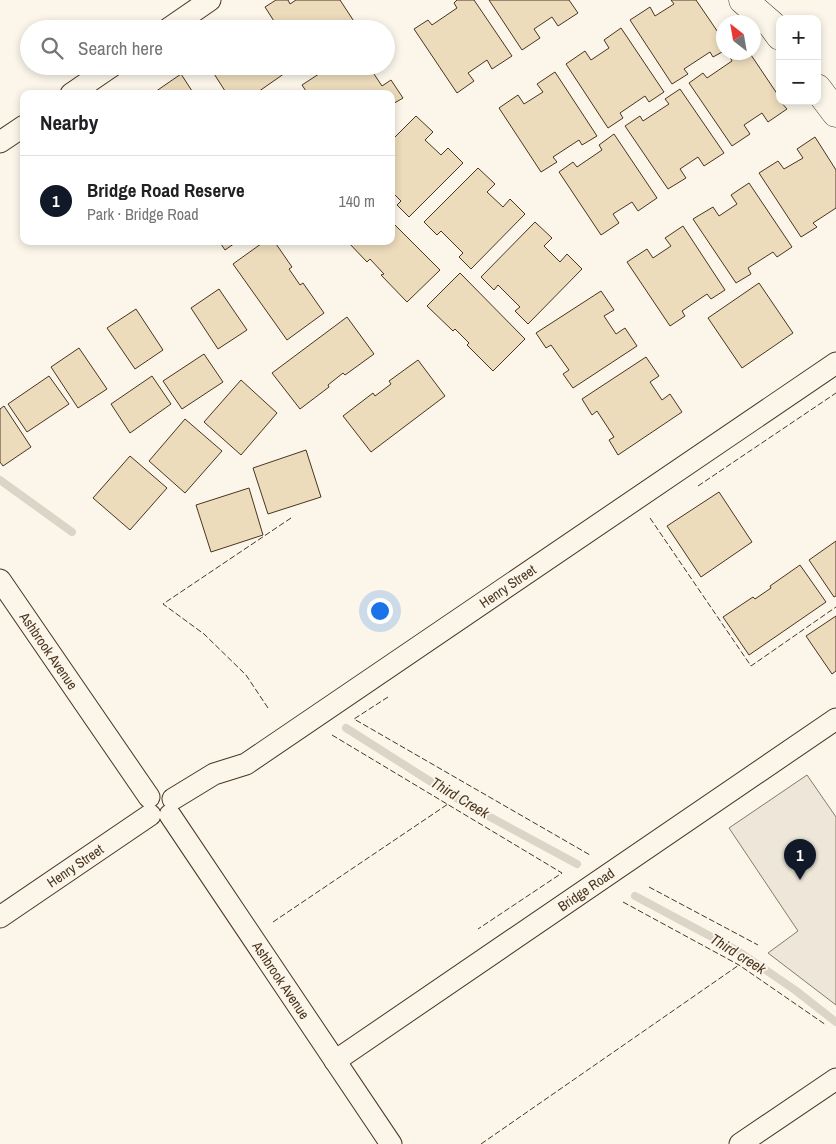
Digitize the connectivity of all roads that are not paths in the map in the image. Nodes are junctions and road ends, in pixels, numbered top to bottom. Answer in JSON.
{"nodes":[{"id":1,"x":210,"y":0,"type":"edge"},
{"id":2,"x":744,"y":0,"type":"edge"},
{"id":3,"x":181,"y":20,"type":"edge"},
{"id":4,"x":776,"y":30,"type":"edge"},
{"id":5,"x":99,"y":75,"type":"edge"},
{"id":6,"x":78,"y":90,"type":"edge"},
{"id":7,"x":821,"y":93,"type":"edge"},
{"id":8,"x":836,"y":114,"type":"edge"},
{"id":9,"x":20,"y":129,"type":"edge"},
{"id":10,"x":0,"y":142,"type":"edge"},
{"id":11,"x":836,"y":363,"type":"edge"},
{"id":12,"x":0,"y":580,"type":"edge"},
{"id":13,"x":836,"y":718,"type":"edge"},
{"id":14,"x":161,"y":806,"type":"junction"},
{"id":15,"x":0,"y":917,"type":"edge"},
{"id":16,"x":335,"y":1061,"type":"junction"},
{"id":17,"x":836,"y":1078,"type":"edge"},
{"id":18,"x":754,"y":1140,"type":"edge"},
{"id":19,"x":391,"y":1144,"type":"edge"}],
"edges":[{"from":1,"to":3,"type":"street"},
{"from":2,"to":4,"type":"street"},
{"from":5,"to":6,"type":"street"},
{"from":7,"to":8,"type":"street"},
{"from":9,"to":10,"type":"street"},
{"from":11,"to":14,"type":"street","name":"Henry Street"},
{"from":12,"to":14,"type":"street","name":"Ashbrook Avenue"},
{"from":13,"to":16,"type":"street","name":"Bridge Road"},
{"from":14,"to":15,"type":"street","name":"Henry Street"},
{"from":14,"to":16,"type":"street","name":"Ashbrook Avenue"},
{"from":16,"to":19,"type":"street","name":"Ashbrook Avenue"},
{"from":17,"to":18,"type":"street"}]}
